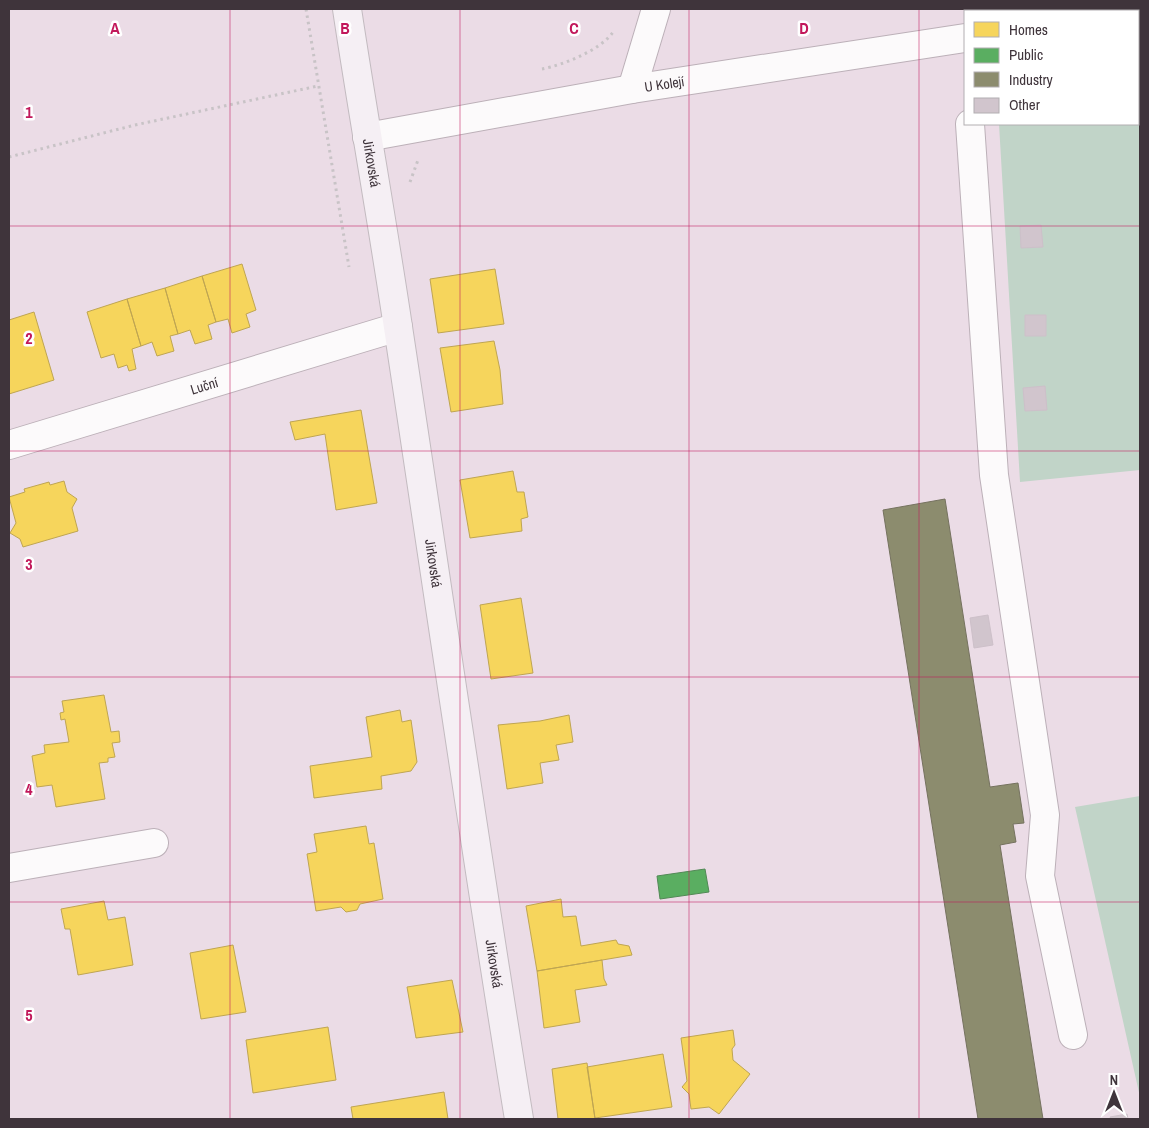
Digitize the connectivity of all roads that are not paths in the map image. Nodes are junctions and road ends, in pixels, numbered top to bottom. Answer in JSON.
{"nodes":[{"id":1,"x":348,"y":9,"type":"edge"},
{"id":2,"x":656,"y":9,"type":"edge"},
{"id":3,"x":964,"y":44,"type":"edge"},
{"id":4,"x":632,"y":88,"type":"junction"},
{"id":5,"x":970,"y":125,"type":"edge"},
{"id":6,"x":366,"y":137,"type":"junction"},
{"id":7,"x":398,"y":327,"type":"junction"},
{"id":8,"x":9,"y":445,"type":"edge"},
{"id":9,"x":154,"y":843,"type":"dead end"},
{"id":10,"x":9,"y":868,"type":"edge"},
{"id":11,"x":1073,"y":1035,"type":"dead end"},
{"id":12,"x":519,"y":1119,"type":"edge"}],
"edges":[{"from":1,"to":6,"type":"main road","name":"Jirkovská"},
{"from":2,"to":4,"type":"street"},
{"from":3,"to":4,"type":"street","name":"U Kolejí"},
{"from":4,"to":6,"type":"street","name":"U Kolejí"},
{"from":5,"to":11,"type":"street"},
{"from":6,"to":7,"type":"main road","name":"Jirkovská"},
{"from":7,"to":8,"type":"street","name":"Luční"},
{"from":7,"to":12,"type":"main road","name":"Jirkovská"},
{"from":9,"to":10,"type":"street"}]}
